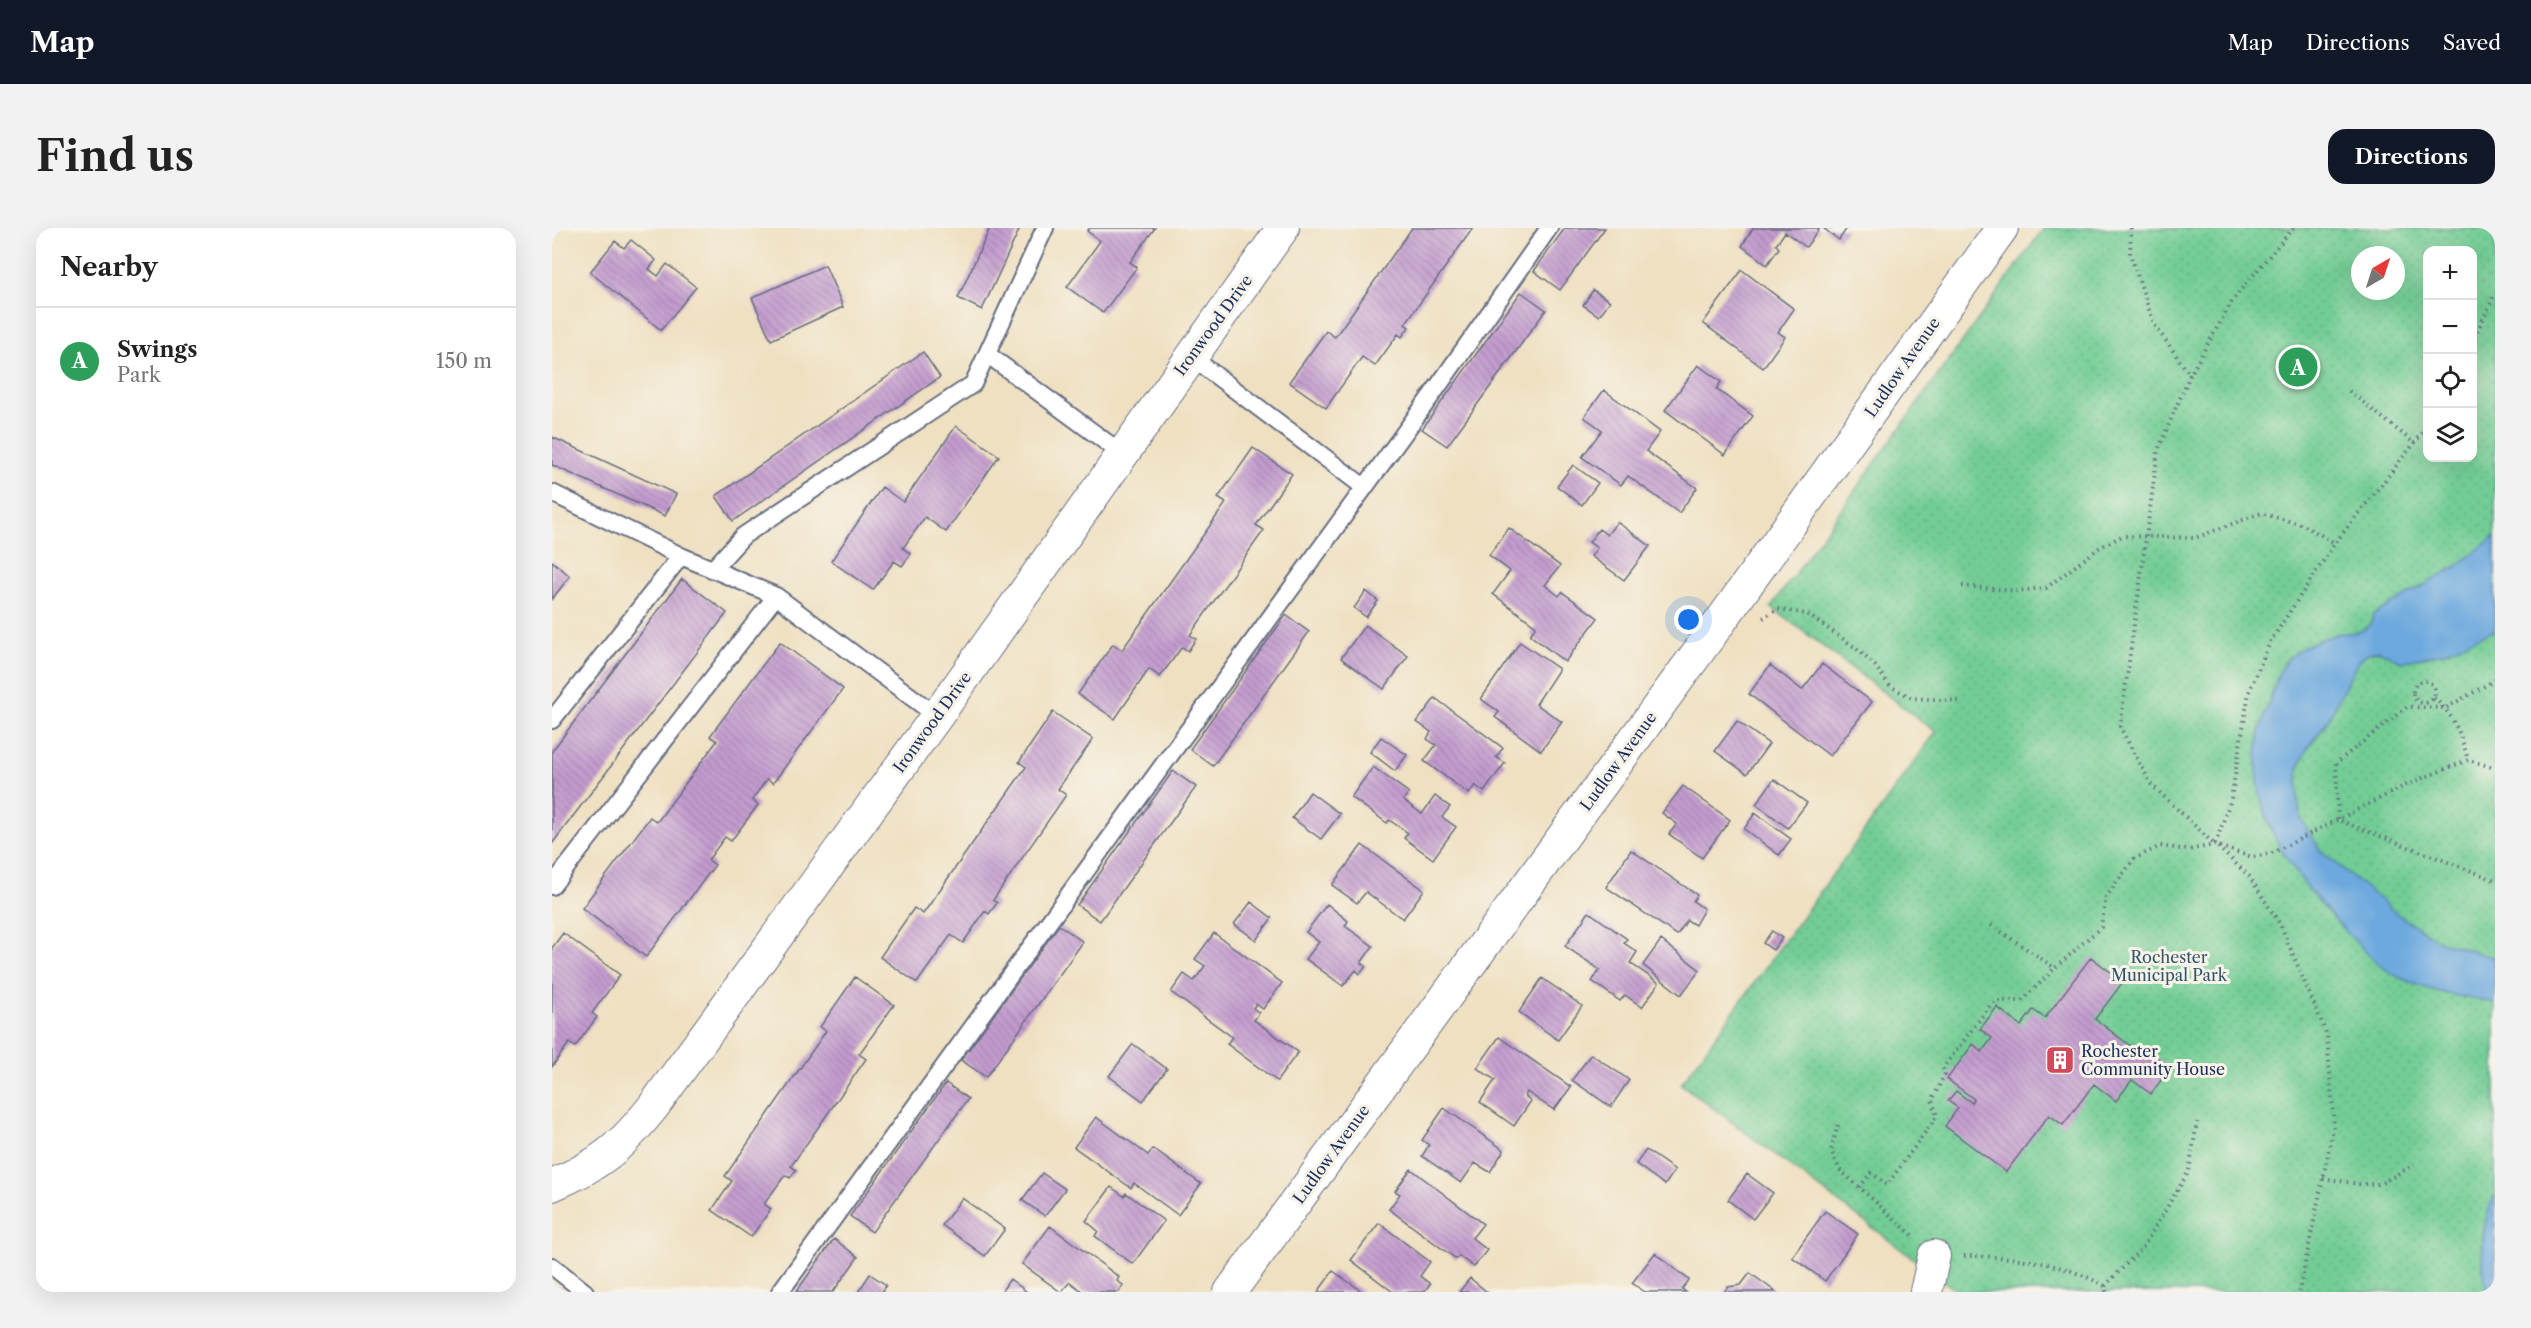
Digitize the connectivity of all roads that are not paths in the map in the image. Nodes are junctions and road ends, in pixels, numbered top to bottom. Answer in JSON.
{"nodes":[{"id":1,"x":1045,"y":228,"type":"edge"},
{"id":2,"x":1282,"y":228,"type":"edge"},
{"id":3,"x":1550,"y":228,"type":"edge"},
{"id":4,"x":2002,"y":228,"type":"edge"},
{"id":5,"x":987,"y":354,"type":"junction"},
{"id":6,"x":1190,"y":356,"type":"junction"},
{"id":7,"x":1121,"y":453,"type":"junction"},
{"id":8,"x":1364,"y":487,"type":"junction"},
{"id":9,"x":552,"y":493,"type":"edge"},
{"id":10,"x":681,"y":556,"type":"junction"},
{"id":11,"x":712,"y":570,"type":"junction"},
{"id":12,"x":776,"y":596,"type":"junction"},
{"id":13,"x":937,"y":716,"type":"junction"},
{"id":14,"x":552,"y":720,"type":"edge"},
{"id":15,"x":552,"y":886,"type":"edge"},
{"id":16,"x":552,"y":1185,"type":"edge"},
{"id":17,"x":1934,"y":1256,"type":"dead end"},
{"id":18,"x":552,"y":1266,"type":"edge"},
{"id":19,"x":585,"y":1292,"type":"edge"},
{"id":20,"x":780,"y":1292,"type":"edge"},
{"id":21,"x":1230,"y":1292,"type":"edge"},
{"id":22,"x":1926,"y":1292,"type":"edge"}],
"edges":[{"from":1,"to":5,"type":"lane"},
{"from":2,"to":6,"type":"street","name":"Ironwood Drive"},
{"from":3,"to":8,"type":"lane"},
{"from":4,"to":21,"type":"street","name":"Ludlow Avenue"},
{"from":5,"to":7,"type":"lane"},
{"from":5,"to":11,"type":"lane"},
{"from":6,"to":7,"type":"street","name":"Ironwood Drive"},
{"from":6,"to":8,"type":"lane"},
{"from":7,"to":13,"type":"street","name":"Ironwood Drive"},
{"from":8,"to":20,"type":"lane"},
{"from":9,"to":10,"type":"lane"},
{"from":10,"to":11,"type":"lane"},
{"from":10,"to":14,"type":"lane"},
{"from":11,"to":12,"type":"lane"},
{"from":12,"to":13,"type":"lane"},
{"from":12,"to":15,"type":"lane"},
{"from":13,"to":16,"type":"street","name":"Ironwood Drive"},
{"from":17,"to":22,"type":"street"},
{"from":18,"to":19,"type":"lane"}]}
